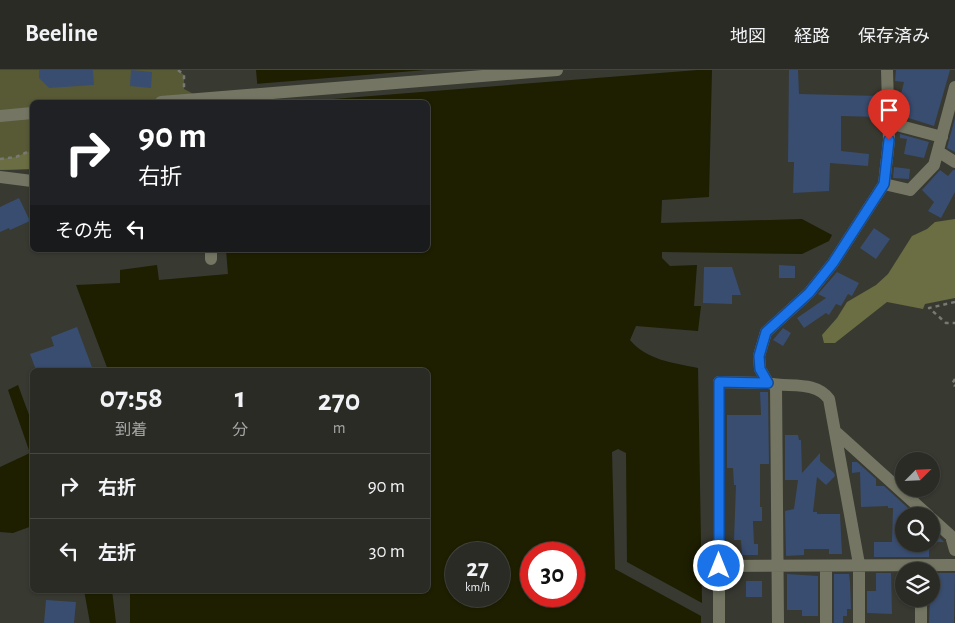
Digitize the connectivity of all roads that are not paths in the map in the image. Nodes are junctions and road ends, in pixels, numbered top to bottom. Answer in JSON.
{"nodes":[{"id":1,"x":558,"y":70,"type":"edge"},
{"id":2,"x":887,"y":70,"type":"edge"},
{"id":3,"x":955,"y":87,"type":"edge"},
{"id":4,"x":186,"y":100,"type":"edge"},
{"id":5,"x":30,"y":113,"type":"edge"},
{"id":6,"x":0,"y":116,"type":"edge"},
{"id":7,"x":889,"y":123,"type":"junction"},
{"id":8,"x":942,"y":137,"type":"junction"},
{"id":9,"x":939,"y":152,"type":"junction"},
{"id":10,"x":955,"y":162,"type":"edge"},
{"id":11,"x":0,"y":177,"type":"edge"},
{"id":12,"x":30,"y":181,"type":"edge"},
{"id":13,"x":884,"y":184,"type":"junction"},
{"id":14,"x":772,"y":384,"type":"junction"},
{"id":15,"x":837,"y":433,"type":"junction"},
{"id":16,"x":919,"y":507,"type":"edge"},
{"id":17,"x":940,"y":526,"type":"edge"},
{"id":18,"x":955,"y":550,"type":"edge"},
{"id":19,"x":859,"y":564,"type":"junction"},
{"id":20,"x":778,"y":565,"type":"junction"},
{"id":21,"x":955,"y":565,"type":"edge"},
{"id":22,"x":719,"y":566,"type":"junction"},
{"id":23,"x":826,"y":566,"type":"junction"},
{"id":24,"x":895,"y":566,"type":"edge"},
{"id":25,"x":940,"y":566,"type":"edge"},
{"id":26,"x":921,"y":607,"type":"edge"},
{"id":27,"x":719,"y":623,"type":"edge"},
{"id":28,"x":778,"y":623,"type":"edge"},
{"id":29,"x":826,"y":623,"type":"edge"},
{"id":30,"x":859,"y":623,"type":"edge"},
{"id":31,"x":921,"y":623,"type":"edge"}],
"edges":[{"from":1,"to":4,"type":"street","bridge":true},
{"from":2,"to":7,"type":"street"},
{"from":3,"to":8,"type":"street"},
{"from":5,"to":6,"type":"street"},
{"from":7,"to":8,"type":"street"},
{"from":7,"to":13,"type":"street"},
{"from":8,"to":9,"type":"street"},
{"from":9,"to":10,"type":"street"},
{"from":9,"to":13,"type":"street"},
{"from":11,"to":12,"type":"street"},
{"from":13,"to":14,"type":"street"},
{"from":14,"to":15,"type":"street"},
{"from":14,"to":20,"type":"street"},
{"from":14,"to":22,"type":"street"},
{"from":15,"to":16,"type":"street"},
{"from":15,"to":19,"type":"street"},
{"from":17,"to":18,"type":"street"},
{"from":19,"to":23,"type":"street"},
{"from":19,"to":24,"type":"street"},
{"from":19,"to":30,"type":"street"},
{"from":20,"to":22,"type":"street"},
{"from":20,"to":23,"type":"street"},
{"from":20,"to":28,"type":"street"},
{"from":21,"to":25,"type":"street"},
{"from":22,"to":27,"type":"street"},
{"from":23,"to":29,"type":"street"},
{"from":26,"to":31,"type":"street"}]}
